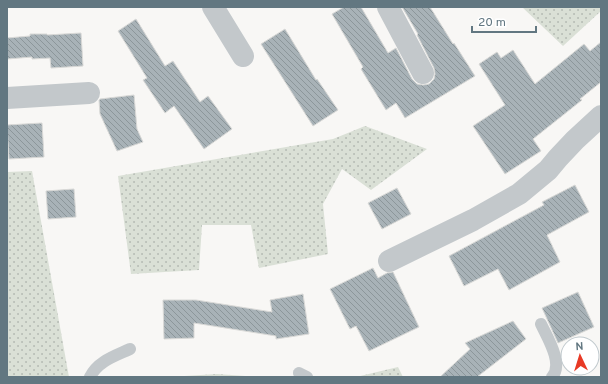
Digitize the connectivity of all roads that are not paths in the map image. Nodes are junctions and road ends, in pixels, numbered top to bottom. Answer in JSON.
{"nodes":[{"id":1,"x":213,"y":7,"type":"edge"},
{"id":2,"x":388,"y":7,"type":"edge"},
{"id":3,"x":243,"y":56,"type":"dead end"},
{"id":4,"x":423,"y":74,"type":"dead end"},
{"id":5,"x":89,"y":93,"type":"dead end"},
{"id":6,"x":7,"y":98,"type":"edge"},
{"id":7,"x":601,"y":116,"type":"edge"},
{"id":8,"x":389,"y":261,"type":"dead end"},
{"id":9,"x":541,"y":324,"type":"dead end"},
{"id":10,"x":130,"y":348,"type":"dead end"},
{"id":11,"x":90,"y":377,"type":"edge"},
{"id":12,"x":552,"y":377,"type":"edge"}],
"edges":[{"from":1,"to":3,"type":"street"},
{"from":2,"to":4,"type":"street"},
{"from":5,"to":6,"type":"street"},
{"from":7,"to":8,"type":"street"},
{"from":9,"to":12,"type":"lane"},
{"from":10,"to":11,"type":"lane"}]}
